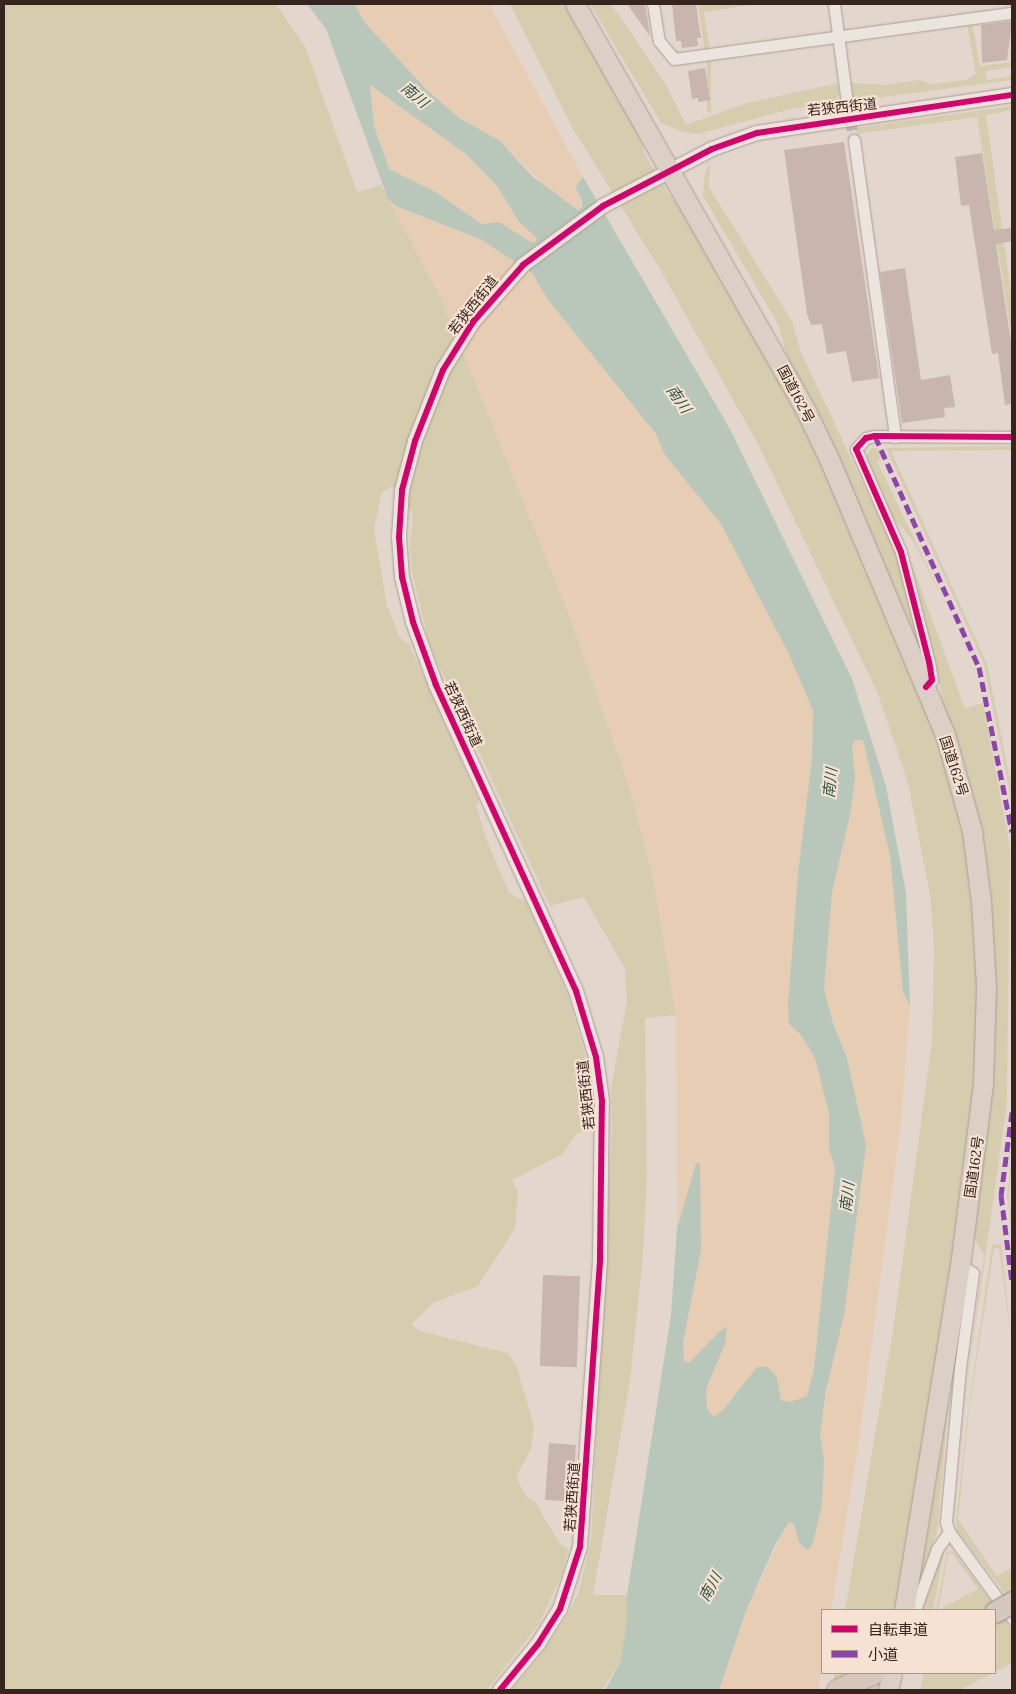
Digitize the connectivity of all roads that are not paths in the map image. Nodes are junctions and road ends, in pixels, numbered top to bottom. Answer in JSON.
{"nodes":[{"id":1,"x":575,"y":4,"type":"edge"},
{"id":2,"x":653,"y":4,"type":"edge"},
{"id":3,"x":834,"y":4,"type":"edge"},
{"id":4,"x":1012,"y":13,"type":"edge"},
{"id":5,"x":839,"y":37,"type":"junction"},
{"id":6,"x":1012,"y":95,"type":"edge"},
{"id":7,"x":848,"y":103,"type":"tunnel mouth"},
{"id":8,"x":854,"y":140,"type":"tunnel mouth"},
{"id":9,"x":665,"y":173,"type":"junction"},
{"id":10,"x":1012,"y":436,"type":"edge"},
{"id":11,"x":895,"y":437,"type":"junction"},
{"id":12,"x":926,"y":687,"type":"junction"},
{"id":13,"x":960,"y":1264,"type":"junction"},
{"id":14,"x":948,"y":1532,"type":"junction"},
{"id":15,"x":1012,"y":1602,"type":"edge"},
{"id":16,"x":904,"y":1609,"type":"edge"},
{"id":17,"x":915,"y":1609,"type":"edge"},
{"id":18,"x":996,"y":1611,"type":"edge"},
{"id":19,"x":1012,"y":1618,"type":"edge"},
{"id":20,"x":870,"y":1674,"type":"edge"},
{"id":21,"x":892,"y":1674,"type":"edge"},
{"id":22,"x":500,"y":1690,"type":"edge"},
{"id":23,"x":837,"y":1690,"type":"edge"},
{"id":24,"x":888,"y":1690,"type":"edge"}],
"edges":[{"from":1,"to":9,"type":"highway","name":"国道162号"},
{"from":2,"to":5,"type":"street"},
{"from":3,"to":5,"type":"street"},
{"from":4,"to":5,"type":"street"},
{"from":5,"to":7,"type":"street"},
{"from":6,"to":9,"type":"street","name":"若狭西街道"},
{"from":8,"to":11,"type":"street"},
{"from":9,"to":12,"type":"highway","name":"国道162号"},
{"from":9,"to":22,"type":"street","name":"若狭西街道"},
{"from":10,"to":11,"type":"street"},
{"from":11,"to":12,"type":"street"},
{"from":12,"to":13,"type":"highway","name":"国道162号"},
{"from":13,"to":14,"type":"street"},
{"from":13,"to":16,"type":"highway","name":"国道162号"},
{"from":14,"to":17,"type":"street"},
{"from":14,"to":19,"type":"street"},
{"from":15,"to":18,"type":"highway","bridge":true},
{"from":20,"to":23,"type":"highway"},
{"from":21,"to":24,"type":"highway"}]}
